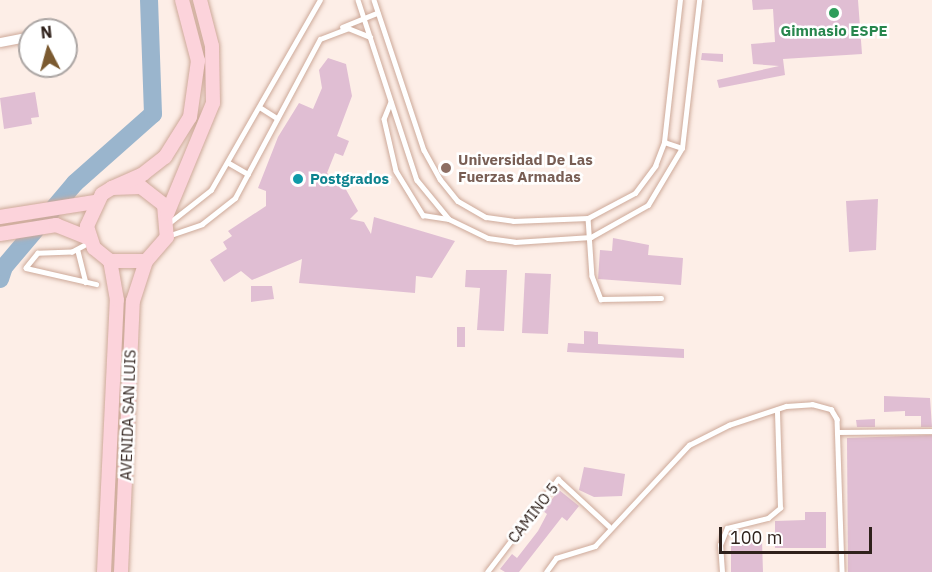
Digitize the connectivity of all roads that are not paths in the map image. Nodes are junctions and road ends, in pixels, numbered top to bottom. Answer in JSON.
{"nodes":[{"id":1,"x":182,"y":0,"type":"edge"},
{"id":2,"x":200,"y":0,"type":"edge"},
{"id":3,"x":320,"y":0,"type":"edge"},
{"id":4,"x":358,"y":0,"type":"edge"},
{"id":5,"x":375,"y":0,"type":"edge"},
{"id":6,"x":680,"y":0,"type":"edge"},
{"id":7,"x":699,"y":0,"type":"edge"},
{"id":8,"x":377,"y":13,"type":"junction"},
{"id":9,"x":363,"y":18,"type":"junction"},
{"id":10,"x":331,"y":32,"type":"junction"},
{"id":11,"x":18,"y":38,"type":"edge"},
{"id":12,"x":370,"y":38,"type":"junction"},
{"id":13,"x":0,"y":42,"type":"edge"},
{"id":14,"x":391,"y":102,"type":"junction"},
{"id":15,"x":261,"y":108,"type":"junction"},
{"id":16,"x":277,"y":118,"type":"junction"},
{"id":17,"x":664,"y":142,"type":"junction"},
{"id":18,"x":682,"y":148,"type":"junction"},
{"id":19,"x":229,"y":163,"type":"junction"},
{"id":20,"x":248,"y":174,"type":"junction"},
{"id":21,"x":112,"y":188,"type":"junction"},
{"id":22,"x":95,"y":202,"type":"junction"},
{"id":23,"x":0,"y":217,"type":"edge"},
{"id":24,"x":588,"y":218,"type":"junction"},
{"id":25,"x":449,"y":219,"type":"junction"},
{"id":26,"x":168,"y":225,"type":"junction"},
{"id":27,"x":5,"y":233,"type":"edge"},
{"id":28,"x":591,"y":237,"type":"junction"},
{"id":29,"x":90,"y":240,"type":"junction"},
{"id":30,"x":78,"y":251,"type":"junction"},
{"id":31,"x":110,"y":261,"type":"junction"},
{"id":32,"x":146,"y":261,"type":"junction"},
{"id":33,"x":86,"y":282,"type":"junction"},
{"id":34,"x":96,"y":284,"type":"dead end"},
{"id":35,"x":661,"y":298,"type":"dead end"},
{"id":36,"x":777,"y":410,"type":"junction"},
{"id":37,"x":932,"y":431,"type":"edge"},
{"id":38,"x":839,"y":432,"type":"junction"},
{"id":39,"x":609,"y":526,"type":"junction"},
{"id":40,"x":104,"y":572,"type":"edge"},
{"id":41,"x":121,"y":572,"type":"edge"},
{"id":42,"x":487,"y":572,"type":"edge"},
{"id":43,"x":546,"y":572,"type":"edge"},
{"id":44,"x":722,"y":572,"type":"edge"},
{"id":45,"x":842,"y":572,"type":"edge"}],
"edges":[{"from":1,"to":21,"type":"street"},
{"from":2,"to":26,"type":"street"},
{"from":3,"to":15,"type":"lane"},
{"from":4,"to":9,"type":"lane"},
{"from":5,"to":8,"type":"lane"},
{"from":6,"to":17,"type":"lane"},
{"from":7,"to":18,"type":"lane"},
{"from":8,"to":9,"type":"lane"},
{"from":8,"to":24,"type":"lane"},
{"from":9,"to":10,"type":"lane"},
{"from":9,"to":12,"type":"lane"},
{"from":10,"to":12,"type":"lane"},
{"from":10,"to":16,"type":"lane"},
{"from":11,"to":13,"type":"street"},
{"from":12,"to":14,"type":"lane"},
{"from":14,"to":25,"type":"lane"},
{"from":14,"to":25,"type":"lane"},
{"from":15,"to":16,"type":"lane"},
{"from":15,"to":19,"type":"lane"},
{"from":16,"to":20,"type":"lane"},
{"from":17,"to":18,"type":"lane"},
{"from":17,"to":24,"type":"lane"},
{"from":18,"to":28,"type":"lane"},
{"from":19,"to":20,"type":"lane"},
{"from":19,"to":26,"type":"lane"},
{"from":20,"to":26,"type":"lane"},
{"from":21,"to":22,"type":"street"},
{"from":21,"to":26,"type":"street"},
{"from":22,"to":23,"type":"street"},
{"from":22,"to":29,"type":"street"},
{"from":24,"to":28,"type":"lane"},
{"from":25,"to":28,"type":"lane"},
{"from":26,"to":32,"type":"street"},
{"from":27,"to":29,"type":"street"},
{"from":28,"to":35,"type":"lane"},
{"from":29,"to":30,"type":"lane"},
{"from":29,"to":31,"type":"street"},
{"from":30,"to":33,"type":"lane"},
{"from":30,"to":33,"type":"lane"},
{"from":31,"to":32,"type":"street"},
{"from":31,"to":40,"type":"street","name":"AVENIDA SAN LUIS"},
{"from":32,"to":41,"type":"street","name":"AVENIDA SAN LUIS"},
{"from":33,"to":34,"type":"lane"},
{"from":36,"to":38,"type":"lane"},
{"from":36,"to":39,"type":"lane"},
{"from":36,"to":44,"type":"lane"},
{"from":37,"to":38,"type":"lane"},
{"from":38,"to":45,"type":"lane"},
{"from":39,"to":42,"type":"lane","name":"CAMINO 5"},
{"from":39,"to":43,"type":"lane"}]}
